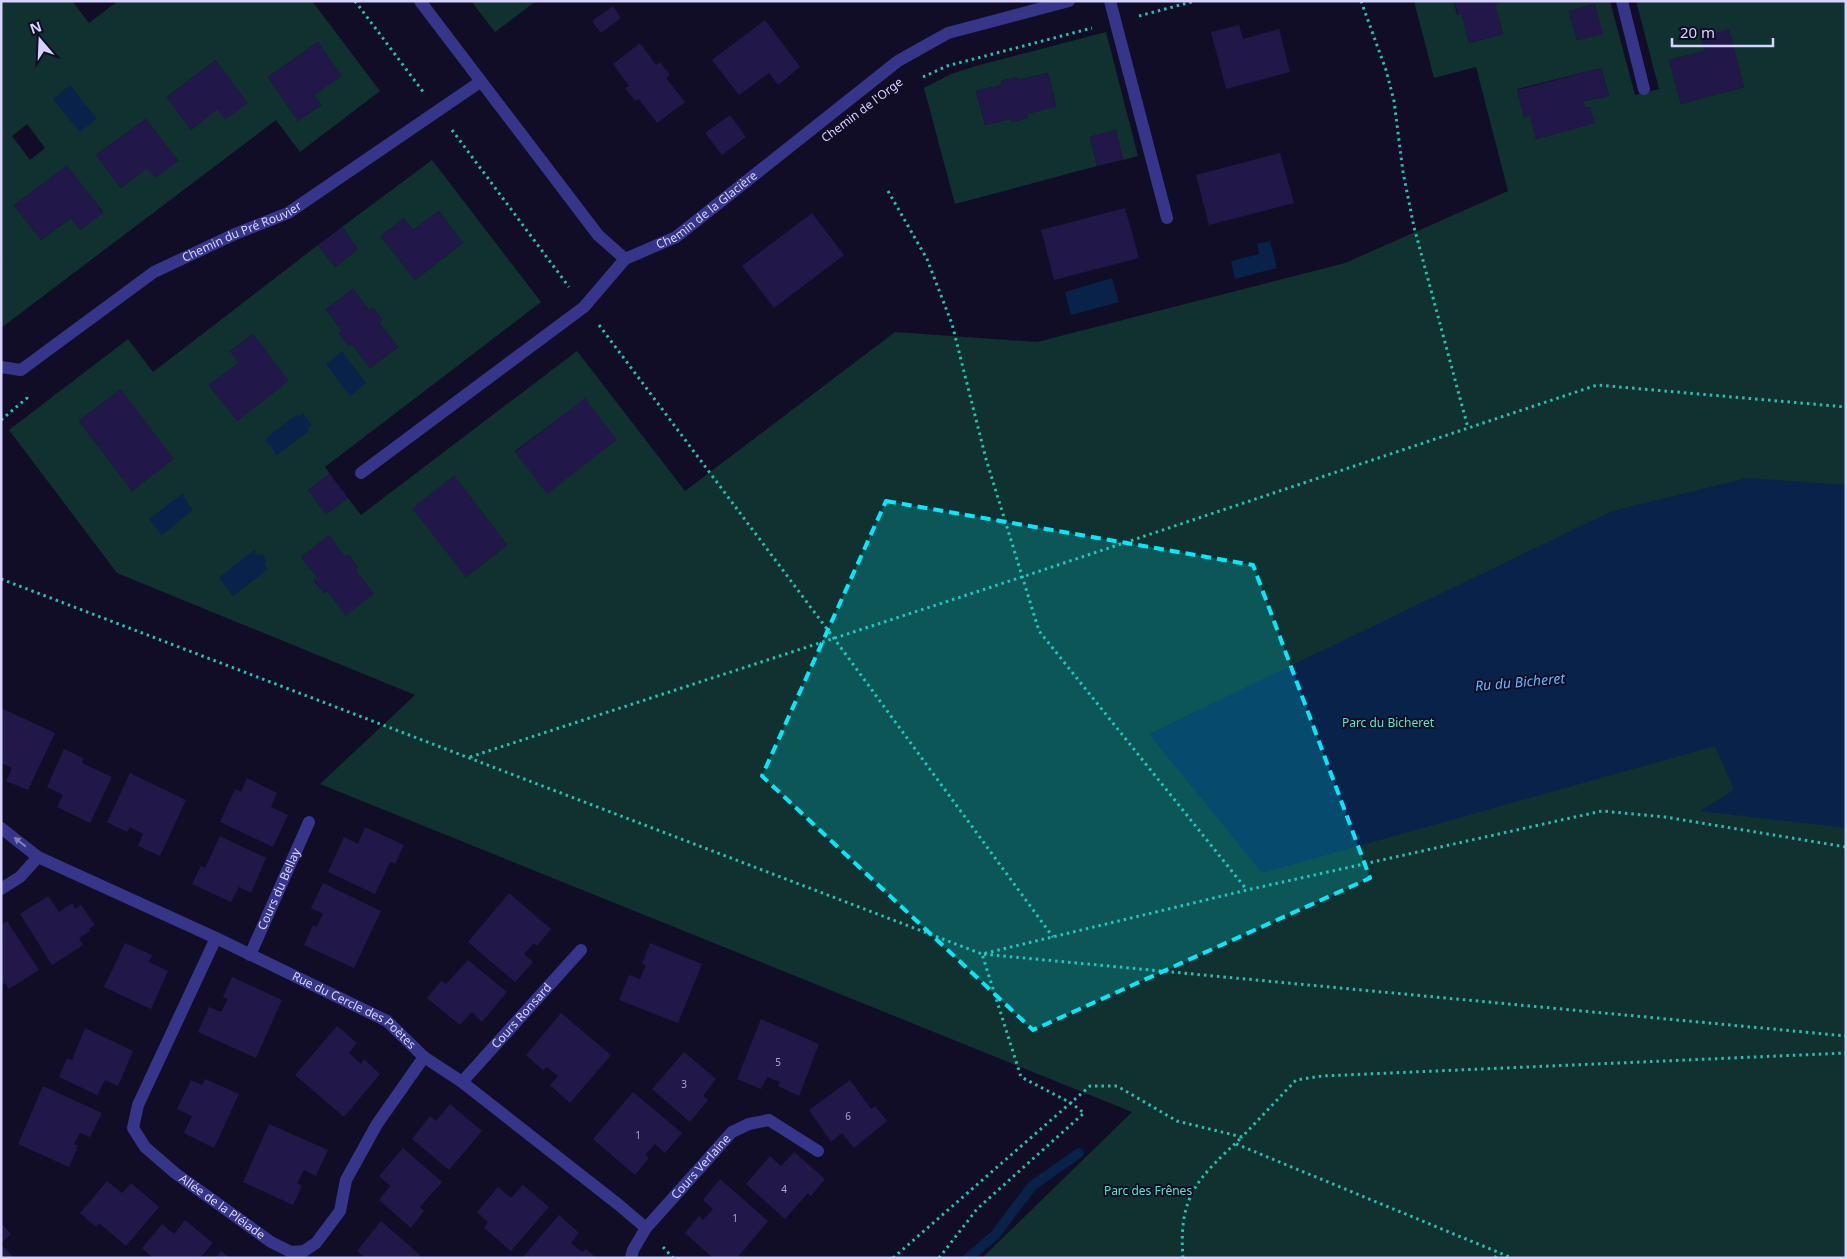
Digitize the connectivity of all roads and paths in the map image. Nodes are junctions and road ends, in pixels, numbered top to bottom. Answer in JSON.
{"nodes":[{"id":1,"x":355,"y":1,"type":"edge"},
{"id":2,"x":420,"y":1,"type":"edge"},
{"id":3,"x":1070,"y":1,"type":"edge"},
{"id":4,"x":1110,"y":1,"type":"edge"},
{"id":5,"x":1195,"y":1,"type":"edge"},
{"id":6,"x":1361,"y":1,"type":"edge"},
{"id":7,"x":1622,"y":1,"type":"edge"},
{"id":8,"x":1115,"y":22,"type":"junction"},
{"id":9,"x":918,"y":79,"type":"dead end"},
{"id":10,"x":480,"y":82,"type":"junction"},
{"id":11,"x":1644,"y":89,"type":"dead end"},
{"id":12,"x":438,"y":111,"type":"junction"},
{"id":13,"x":888,"y":191,"type":"dead end"},
{"id":14,"x":1167,"y":218,"type":"dead end"},
{"id":15,"x":625,"y":259,"type":"junction"},
{"id":16,"x":584,"y":307,"type":"junction"},
{"id":17,"x":1,"y":367,"type":"edge"},
{"id":18,"x":21,"y":370,"type":"junction"},
{"id":19,"x":1846,"y":407,"type":"edge"},
{"id":20,"x":1,"y":420,"type":"edge"},
{"id":21,"x":1468,"y":428,"type":"junction"},
{"id":22,"x":361,"y":473,"type":"dead end"},
{"id":23,"x":1022,"y":577,"type":"junction"},
{"id":24,"x":1,"y":578,"type":"edge"},
{"id":25,"x":833,"y":637,"type":"junction"},
{"id":26,"x":469,"y":757,"type":"junction"},
{"id":27,"x":309,"y":822,"type":"dead end"},
{"id":28,"x":1,"y":828,"type":"edge"},
{"id":29,"x":1846,"y":847,"type":"edge"},
{"id":30,"x":38,"y":857,"type":"junction"},
{"id":31,"x":1,"y":889,"type":"edge"},
{"id":32,"x":1247,"y":890,"type":"junction"},
{"id":33,"x":1053,"y":937,"type":"junction"},
{"id":34,"x":216,"y":938,"type":"junction"},
{"id":35,"x":581,"y":950,"type":"dead end"},
{"id":36,"x":982,"y":954,"type":"junction"},
{"id":37,"x":250,"y":955,"type":"junction"},
{"id":38,"x":1846,"y":1036,"type":"edge"},
{"id":39,"x":1846,"y":1053,"type":"edge"},
{"id":40,"x":424,"y":1057,"type":"junction"},
{"id":41,"x":462,"y":1082,"type":"junction"},
{"id":42,"x":1071,"y":1103,"type":"junction"},
{"id":43,"x":1242,"y":1137,"type":"junction"},
{"id":44,"x":1236,"y":1144,"type":"junction"},
{"id":45,"x":818,"y":1151,"type":"dead end"},
{"id":46,"x":646,"y":1228,"type":"junction"},
{"id":47,"x":1498,"y":1252,"type":"junction"},
{"id":48,"x":631,"y":1258,"type":"edge"},
{"id":49,"x":893,"y":1258,"type":"edge"},
{"id":50,"x":939,"y":1258,"type":"edge"},
{"id":51,"x":1183,"y":1258,"type":"edge"},
{"id":52,"x":1495,"y":1258,"type":"edge"},
{"id":53,"x":1512,"y":1258,"type":"edge"}],
"edges":[{"from":1,"to":12,"type":"path"},
{"from":2,"to":10,"type":"street"},
{"from":3,"to":15,"type":"street","name":"Chemin de la Glacière"},
{"from":4,"to":8,"type":"street"},
{"from":5,"to":8,"type":"path","name":"Chemin de l'Orge"},
{"from":6,"to":21,"type":"path"},
{"from":7,"to":11,"type":"street"},
{"from":8,"to":9,"type":"path","name":"Chemin de l'Orge"},
{"from":8,"to":14,"type":"street"},
{"from":10,"to":12,"type":"street","name":"Chemin du Pré Rouvier"},
{"from":10,"to":15,"type":"street"},
{"from":12,"to":16,"type":"path"},
{"from":12,"to":18,"type":"street","name":"Chemin du Pré Rouvier"},
{"from":13,"to":23,"type":"path"},
{"from":15,"to":16,"type":"street"},
{"from":16,"to":22,"type":"street"},
{"from":16,"to":25,"type":"path"},
{"from":17,"to":18,"type":"street"},
{"from":18,"to":20,"type":"path"},
{"from":19,"to":21,"type":"path"},
{"from":21,"to":23,"type":"path"},
{"from":23,"to":25,"type":"path"},
{"from":23,"to":32,"type":"path"},
{"from":24,"to":26,"type":"path"},
{"from":25,"to":26,"type":"path"},
{"from":25,"to":33,"type":"path"},
{"from":26,"to":36,"type":"path"},
{"from":27,"to":37,"type":"street","name":"Cours du Bellay"},
{"from":30,"to":28,"type":"street","name":"Rue du Cercle des Poètes","one_way":true},
{"from":29,"to":32,"type":"path"},
{"from":30,"to":31,"type":"street"},
{"from":30,"to":34,"type":"street","name":"Rue du Cercle des Poètes"},
{"from":32,"to":33,"type":"path"},
{"from":33,"to":36,"type":"path"},
{"from":34,"to":37,"type":"street","name":"Rue du Cercle des Poètes"},
{"from":34,"to":40,"type":"street","name":"Allée de la Pléiade"},
{"from":35,"to":41,"type":"street","name":"Cours Ronsard"},
{"from":36,"to":38,"type":"path"},
{"from":36,"to":42,"type":"path"},
{"from":37,"to":40,"type":"street","name":"Rue du Cercle des Poètes"},
{"from":39,"to":43,"type":"path"},
{"from":40,"to":41,"type":"street","name":"Rue du Cercle des Poètes"},
{"from":41,"to":46,"type":"street","name":"Rue du Cercle des Poètes"},
{"from":42,"to":43,"type":"path"},
{"from":42,"to":49,"type":"path"},
{"from":42,"to":50,"type":"path"},
{"from":43,"to":44,"type":"path"},
{"from":44,"to":47,"type":"path"},
{"from":44,"to":51,"type":"path"},
{"from":45,"to":46,"type":"street","name":"Cours Verlaine"},
{"from":46,"to":48,"type":"street"},
{"from":47,"to":52,"type":"path"},
{"from":47,"to":53,"type":"path"}]}
